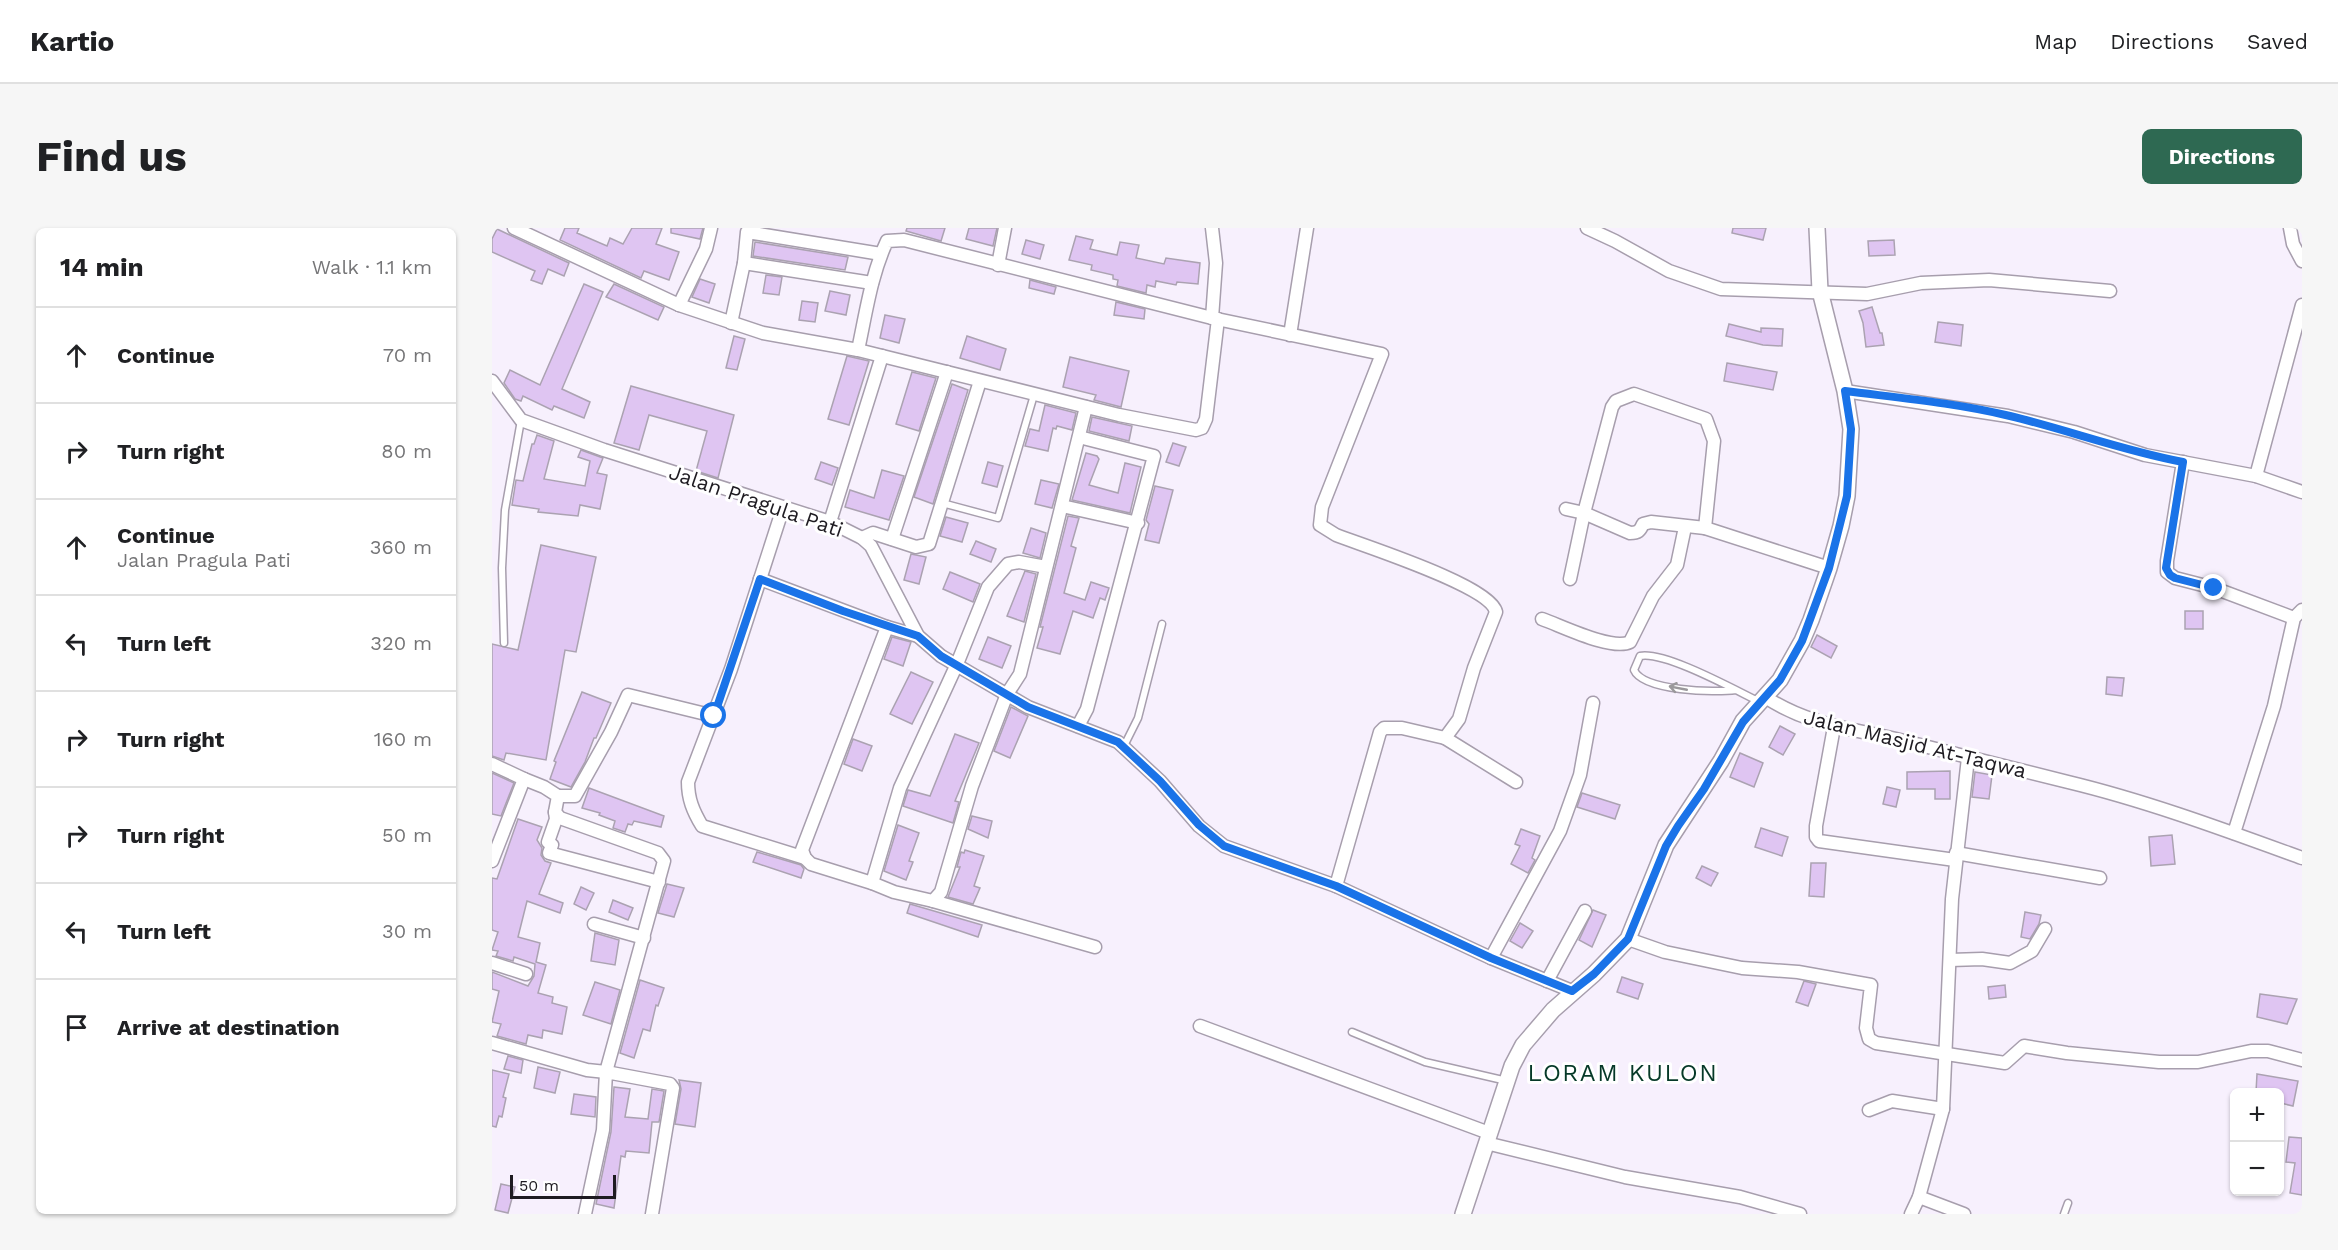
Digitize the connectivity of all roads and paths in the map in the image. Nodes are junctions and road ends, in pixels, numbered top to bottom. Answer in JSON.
{"nodes":[{"id":1,"x":514,"y":228,"type":"edge"},
{"id":2,"x":711,"y":228,"type":"edge"},
{"id":3,"x":1005,"y":228,"type":"edge"},
{"id":4,"x":1212,"y":228,"type":"edge"},
{"id":5,"x":1307,"y":228,"type":"edge"},
{"id":6,"x":1587,"y":228,"type":"edge"},
{"id":7,"x":1817,"y":228,"type":"edge"},
{"id":8,"x":2290,"y":228,"type":"edge"},
{"id":9,"x":881,"y":254,"type":"junction"},
{"id":10,"x":2302,"y":261,"type":"edge"},
{"id":11,"x":744,"y":263,"type":"junction"},
{"id":12,"x":998,"y":265,"type":"junction"},
{"id":13,"x":872,"y":283,"type":"junction"},
{"id":14,"x":1820,"y":291,"type":"junction"},
{"id":15,"x":2110,"y":291,"type":"dead end"},
{"id":16,"x":679,"y":305,"type":"junction"},
{"id":17,"x":2302,"y":305,"type":"edge"},
{"id":18,"x":1215,"y":319,"type":"junction"},
{"id":19,"x":731,"y":323,"type":"junction"},
{"id":20,"x":1290,"y":335,"type":"junction"},
{"id":21,"x":858,"y":350,"type":"junction"},
{"id":22,"x":882,"y":356,"type":"junction"},
{"id":23,"x":947,"y":372,"type":"junction"},
{"id":24,"x":492,"y":381,"type":"edge"},
{"id":25,"x":980,"y":381,"type":"junction"},
{"id":26,"x":1845,"y":391,"type":"junction"},
{"id":27,"x":1034,"y":395,"type":"junction"},
{"id":28,"x":1086,"y":407,"type":"junction"},
{"id":29,"x":521,"y":420,"type":"junction"},
{"id":30,"x":1079,"y":437,"type":"junction"},
{"id":31,"x":2183,"y":462,"type":"junction"},
{"id":32,"x":2256,"y":476,"type":"junction"},
{"id":33,"x":2302,"y":492,"type":"edge"},
{"id":34,"x":942,"y":503,"type":"junction"},
{"id":35,"x":1062,"y":506,"type":"junction"},
{"id":36,"x":783,"y":508,"type":"junction"},
{"id":37,"x":1566,"y":509,"type":"dead end"},
{"id":38,"x":1584,"y":513,"type":"junction"},
{"id":39,"x":830,"y":522,"type":"junction"},
{"id":40,"x":1138,"y":523,"type":"junction"},
{"id":41,"x":1685,"y":527,"type":"junction"},
{"id":42,"x":1705,"y":528,"type":"junction"},
{"id":43,"x":862,"y":538,"type":"junction"},
{"id":44,"x":892,"y":539,"type":"junction"},
{"id":45,"x":1046,"y":567,"type":"junction"},
{"id":46,"x":1829,"y":568,"type":"junction"},
{"id":47,"x":760,"y":579,"type":"junction"},
{"id":48,"x":1570,"y":579,"type":"dead end"},
{"id":49,"x":2298,"y":614,"type":"edge"},
{"id":50,"x":1542,"y":620,"type":"dead end"},
{"id":51,"x":1162,"y":624,"type":"dead end"},
{"id":52,"x":887,"y":627,"type":"junction"},
{"id":53,"x":918,"y":636,"type":"junction"},
{"id":54,"x":504,"y":644,"type":"dead end"},
{"id":55,"x":957,"y":664,"type":"junction"},
{"id":56,"x":1736,"y":690,"type":"junction"},
{"id":57,"x":1007,"y":694,"type":"junction"},
{"id":58,"x":1763,"y":700,"type":"junction"},
{"id":59,"x":1593,"y":703,"type":"dead end"},
{"id":60,"x":714,"y":716,"type":"junction"},
{"id":61,"x":1078,"y":726,"type":"junction"},
{"id":62,"x":1834,"y":727,"type":"junction"},
{"id":63,"x":1445,"y":738,"type":"junction"},
{"id":64,"x":1124,"y":746,"type":"junction"},
{"id":65,"x":1968,"y":758,"type":"junction"},
{"id":66,"x":492,"y":764,"type":"edge"},
{"id":67,"x":524,"y":779,"type":"junction"},
{"id":68,"x":1516,"y":782,"type":"dead end"},
{"id":69,"x":558,"y":796,"type":"junction"},
{"id":70,"x":555,"y":812,"type":"junction"},
{"id":71,"x":2234,"y":833,"type":"junction"},
{"id":72,"x":1956,"y":856,"type":"junction"},
{"id":73,"x":805,"y":858,"type":"junction"},
{"id":74,"x":2302,"y":858,"type":"edge"},
{"id":75,"x":492,"y":861,"type":"edge"},
{"id":76,"x":2100,"y":878,"type":"dead end"},
{"id":77,"x":659,"y":882,"type":"junction"},
{"id":78,"x":872,"y":883,"type":"junction"},
{"id":79,"x":1336,"y":886,"type":"junction"},
{"id":80,"x":933,"y":901,"type":"junction"},
{"id":81,"x":1585,"y":911,"type":"dead end"},
{"id":82,"x":594,"y":924,"type":"dead end"},
{"id":83,"x":2045,"y":929,"type":"dead end"},
{"id":84,"x":645,"y":938,"type":"junction"},
{"id":85,"x":1628,"y":939,"type":"junction"},
{"id":86,"x":1095,"y":947,"type":"dead end"},
{"id":87,"x":1491,"y":958,"type":"junction"},
{"id":88,"x":1950,"y":960,"type":"junction"},
{"id":89,"x":492,"y":963,"type":"edge"},
{"id":90,"x":526,"y":974,"type":"dead end"},
{"id":91,"x":1547,"y":981,"type":"junction"},
{"id":92,"x":1572,"y":991,"type":"junction"},
{"id":93,"x":1200,"y":1026,"type":"dead end"},
{"id":94,"x":1352,"y":1032,"type":"dead end"},
{"id":95,"x":492,"y":1043,"type":"edge"},
{"id":96,"x":1947,"y":1054,"type":"junction"},
{"id":97,"x":2302,"y":1060,"type":"edge"},
{"id":98,"x":606,"y":1072,"type":"junction"},
{"id":99,"x":1507,"y":1081,"type":"junction"},
{"id":100,"x":1943,"y":1109,"type":"junction"},
{"id":101,"x":1869,"y":1110,"type":"dead end"},
{"id":102,"x":1487,"y":1138,"type":"junction"},
{"id":103,"x":1918,"y":1197,"type":"junction"},
{"id":104,"x":2068,"y":1203,"type":"dead end"},
{"id":105,"x":585,"y":1214,"type":"edge"},
{"id":106,"x":652,"y":1214,"type":"edge"},
{"id":107,"x":1463,"y":1214,"type":"edge"},
{"id":108,"x":1800,"y":1214,"type":"edge"},
{"id":109,"x":1911,"y":1214,"type":"edge"},
{"id":110,"x":1964,"y":1214,"type":"edge"},
{"id":111,"x":2064,"y":1214,"type":"edge"}],
"edges":[{"from":1,"to":16,"type":"street"},
{"from":2,"to":16,"type":"street"},
{"from":3,"to":12,"type":"street"},
{"from":4,"to":18,"type":"street"},
{"from":5,"to":20,"type":"street"},
{"from":6,"to":14,"type":"street"},
{"from":7,"to":14,"type":"street"},
{"from":8,"to":10,"type":"street"},
{"from":9,"to":11,"type":"street"},
{"from":9,"to":12,"type":"street"},
{"from":9,"to":13,"type":"street"},
{"from":11,"to":13,"type":"street"},
{"from":11,"to":19,"type":"street"},
{"from":12,"to":18,"type":"street"},
{"from":13,"to":21,"type":"street"},
{"from":14,"to":15,"type":"street"},
{"from":14,"to":26,"type":"street"},
{"from":16,"to":19,"type":"street"},
{"from":17,"to":32,"type":"street"},
{"from":18,"to":20,"type":"street"},
{"from":18,"to":28,"type":"street"},
{"from":19,"to":21,"type":"street"},
{"from":20,"to":63,"type":"street"},
{"from":21,"to":22,"type":"street"},
{"from":22,"to":23,"type":"street"},
{"from":22,"to":39,"type":"street"},
{"from":23,"to":25,"type":"street"},
{"from":23,"to":44,"type":"street"},
{"from":24,"to":29,"type":"street"},
{"from":25,"to":27,"type":"street"},
{"from":25,"to":34,"type":"street"},
{"from":26,"to":31,"type":"street"},
{"from":26,"to":46,"type":"street"},
{"from":27,"to":28,"type":"street"},
{"from":27,"to":34,"type":"lane"},
{"from":28,"to":30,"type":"street"},
{"from":29,"to":36,"type":"street","name":"Jalan Pragula Pati"},
{"from":29,"to":54,"type":"lane"},
{"from":30,"to":35,"type":"street"},
{"from":30,"to":40,"type":"street"},
{"from":31,"to":32,"type":"street"},
{"from":31,"to":49,"type":"street"},
{"from":32,"to":33,"type":"street"},
{"from":34,"to":44,"type":"street"},
{"from":35,"to":40,"type":"street"},
{"from":35,"to":45,"type":"street"},
{"from":36,"to":39,"type":"street","name":"Jalan Pragula Pati"},
{"from":36,"to":47,"type":"street"},
{"from":37,"to":38,"type":"street"},
{"from":38,"to":41,"type":"street"},
{"from":38,"to":42,"type":"street"},
{"from":38,"to":48,"type":"street"},
{"from":39,"to":43,"type":"street","name":"Jalan Pragula Pati"},
{"from":40,"to":61,"type":"street"},
{"from":41,"to":42,"type":"street"},
{"from":41,"to":50,"type":"street"},
{"from":42,"to":46,"type":"street"},
{"from":43,"to":44,"type":"street"},
{"from":43,"to":53,"type":"street","name":"Jalan Pragula Pati"},
{"from":45,"to":55,"type":"street"},
{"from":45,"to":57,"type":"street"},
{"from":46,"to":58,"type":"street"},
{"from":47,"to":52,"type":"street"},
{"from":47,"to":60,"type":"street"},
{"from":49,"to":71,"type":"street"},
{"from":51,"to":64,"type":"lane"},
{"from":52,"to":53,"type":"street"},
{"from":52,"to":73,"type":"street"},
{"from":53,"to":55,"type":"street","name":"Jalan Pragula Pati"},
{"from":55,"to":57,"type":"street","name":"Jalan Pragula Pati"},
{"from":55,"to":78,"type":"street"},
{"from":56,"to":56,"type":"lane","one_way":true},
{"from":56,"to":58,"type":"lane"},
{"from":57,"to":61,"type":"street","name":"Jalan Pragula Pati"},
{"from":57,"to":80,"type":"street"},
{"from":58,"to":62,"type":"street","name":"Jalan Masjid At-Taqwa"},
{"from":58,"to":85,"type":"street"},
{"from":59,"to":87,"type":"street"},
{"from":60,"to":69,"type":"street"},
{"from":60,"to":73,"type":"street"},
{"from":61,"to":64,"type":"street","name":"Jalan Pragula Pati"},
{"from":62,"to":65,"type":"street","name":"Jalan Masjid At-Taqwa"},
{"from":62,"to":72,"type":"street"},
{"from":63,"to":68,"type":"street"},
{"from":63,"to":79,"type":"street"},
{"from":64,"to":79,"type":"street","name":"Jalan Pragula Pati"},
{"from":65,"to":71,"type":"street","name":"Jalan Masjid At-Taqwa"},
{"from":65,"to":72,"type":"street"},
{"from":66,"to":67,"type":"street"},
{"from":67,"to":69,"type":"street"},
{"from":67,"to":75,"type":"street"},
{"from":69,"to":70,"type":"street"},
{"from":70,"to":77,"type":"street"},
{"from":70,"to":77,"type":"street"},
{"from":71,"to":74,"type":"street"},
{"from":72,"to":76,"type":"street"},
{"from":72,"to":88,"type":"street"},
{"from":73,"to":78,"type":"street"},
{"from":77,"to":84,"type":"street"},
{"from":78,"to":80,"type":"street"},
{"from":79,"to":87,"type":"street","name":"Jalan Pragula Pati"},
{"from":80,"to":86,"type":"street"},
{"from":81,"to":91,"type":"street"},
{"from":82,"to":84,"type":"street"},
{"from":83,"to":88,"type":"street"},
{"from":84,"to":98,"type":"street"},
{"from":85,"to":92,"type":"street"},
{"from":85,"to":96,"type":"street"},
{"from":87,"to":91,"type":"street","name":"Jalan Pragula Pati"},
{"from":88,"to":96,"type":"street"},
{"from":89,"to":90,"type":"street"},
{"from":91,"to":92,"type":"street","name":"Jalan Pragula Pati"},
{"from":92,"to":99,"type":"street"},
{"from":93,"to":102,"type":"street"},
{"from":94,"to":99,"type":"lane"},
{"from":95,"to":98,"type":"street"},
{"from":96,"to":97,"type":"street"},
{"from":96,"to":100,"type":"street"},
{"from":98,"to":105,"type":"street"},
{"from":98,"to":106,"type":"street"},
{"from":99,"to":102,"type":"street"},
{"from":100,"to":101,"type":"street"},
{"from":100,"to":103,"type":"street"},
{"from":102,"to":107,"type":"street"},
{"from":102,"to":108,"type":"street"},
{"from":103,"to":109,"type":"street"},
{"from":103,"to":110,"type":"street"},
{"from":104,"to":111,"type":"lane"}]}
